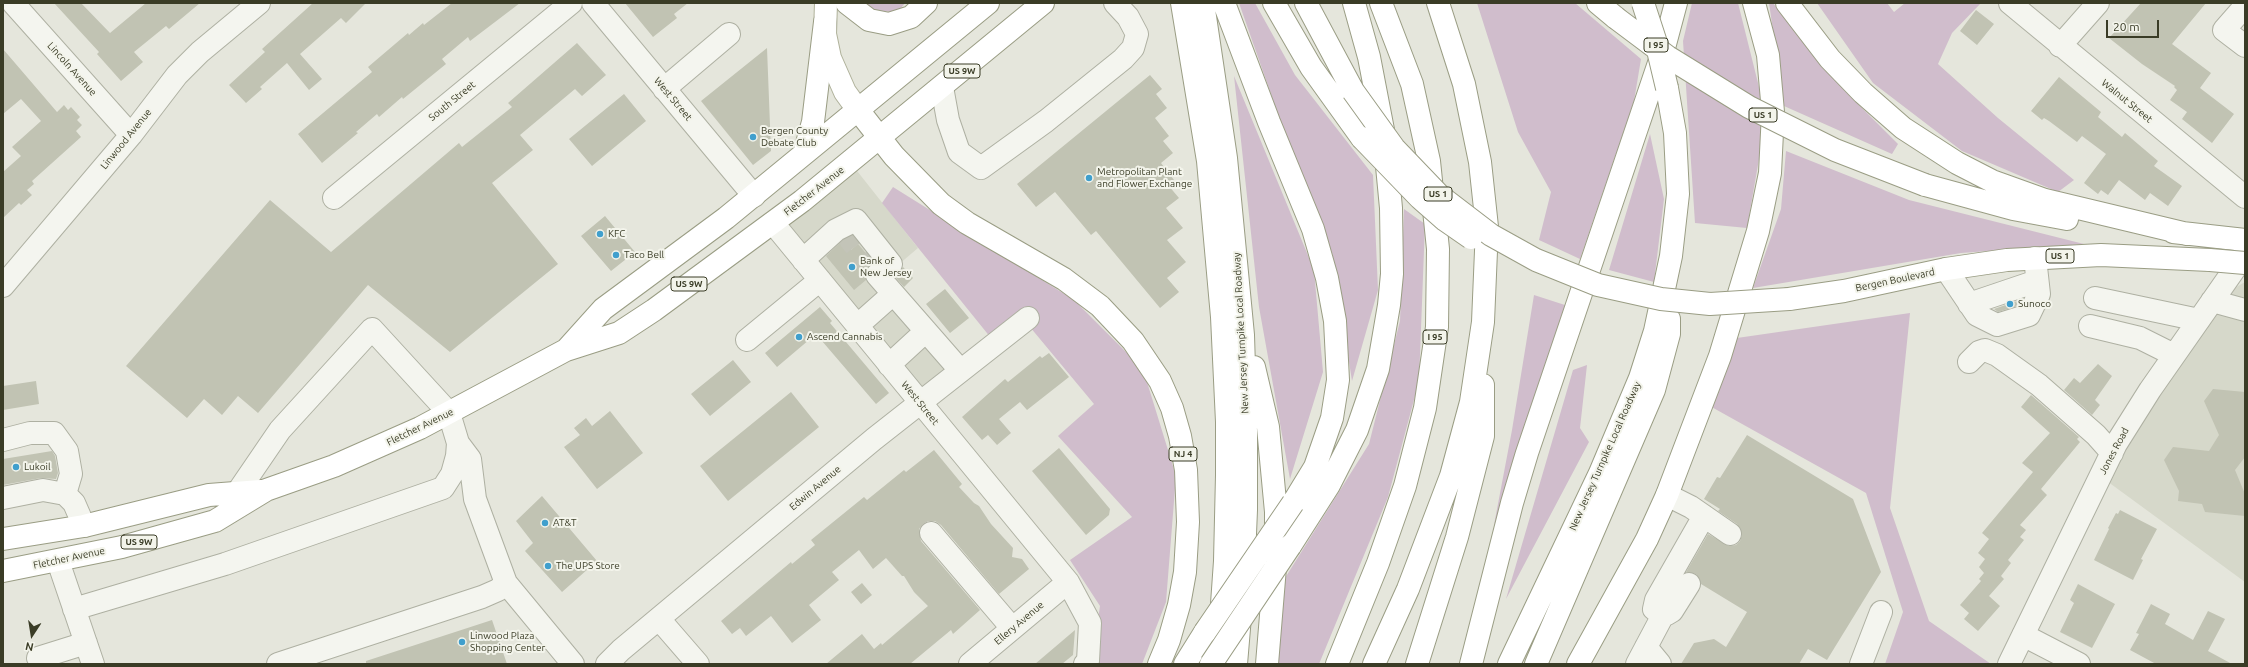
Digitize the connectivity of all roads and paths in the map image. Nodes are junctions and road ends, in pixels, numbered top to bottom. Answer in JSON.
{"nodes":[{"id":1,"x":13,"y":3,"type":"edge"},
{"id":2,"x":259,"y":3,"type":"edge"},
{"id":3,"x":571,"y":3,"type":"edge"},
{"id":4,"x":593,"y":3,"type":"edge"},
{"id":5,"x":847,"y":3,"type":"edge"},
{"id":6,"x":926,"y":3,"type":"edge"},
{"id":7,"x":988,"y":3,"type":"edge"},
{"id":8,"x":1043,"y":3,"type":"edge"},
{"id":9,"x":1115,"y":3,"type":"edge"},
{"id":10,"x":1182,"y":3,"type":"edge"},
{"id":11,"x":1203,"y":3,"type":"edge"},
{"id":12,"x":1224,"y":3,"type":"edge"},
{"id":13,"x":1274,"y":3,"type":"edge"},
{"id":14,"x":1306,"y":3,"type":"edge"},
{"id":15,"x":1354,"y":3,"type":"edge"},
{"id":16,"x":1382,"y":3,"type":"edge"},
{"id":17,"x":1438,"y":3,"type":"edge"},
{"id":18,"x":1598,"y":3,"type":"edge"},
{"id":19,"x":1643,"y":3,"type":"edge"},
{"id":20,"x":1676,"y":3,"type":"edge"},
{"id":21,"x":1754,"y":3,"type":"edge"},
{"id":22,"x":1787,"y":3,"type":"edge"},
{"id":23,"x":2010,"y":3,"type":"edge"},
{"id":24,"x":2098,"y":3,"type":"edge"},
{"id":25,"x":2245,"y":6,"type":"edge"},
{"id":26,"x":825,"y":13,"type":"edge"},
{"id":27,"x":729,"y":34,"type":"dead end"},
{"id":28,"x":2060,"y":46,"type":"junction"},
{"id":29,"x":2245,"y":57,"type":"edge"},
{"id":30,"x":942,"y":87,"type":"junction"},
{"id":31,"x":664,"y":89,"type":"junction"},
{"id":32,"x":858,"y":110,"type":"junction"},
{"id":33,"x":131,"y":135,"type":"junction"},
{"id":34,"x":880,"y":138,"type":"junction"},
{"id":35,"x":804,"y":154,"type":"junction"},
{"id":36,"x":754,"y":196,"type":"junction"},
{"id":37,"x":2245,"y":197,"type":"edge"},
{"id":38,"x":334,"y":198,"type":"dead end"},
{"id":39,"x":773,"y":223,"type":"junction"},
{"id":40,"x":2188,"y":234,"type":"junction"},
{"id":41,"x":2235,"y":240,"type":"edge"},
{"id":42,"x":2245,"y":254,"type":"edge"},
{"id":43,"x":1671,"y":256,"type":"junction"},
{"id":44,"x":2035,"y":258,"type":"junction"},
{"id":45,"x":803,"y":260,"type":"junction"},
{"id":46,"x":2245,"y":263,"type":"edge"},
{"id":47,"x":1550,"y":267,"type":"junction"},
{"id":48,"x":1946,"y":269,"type":"junction"},
{"id":49,"x":820,"y":280,"type":"junction"},
{"id":50,"x":2037,"y":281,"type":"junction"},
{"id":51,"x":3,"y":286,"type":"edge"},
{"id":52,"x":893,"y":294,"type":"junction"},
{"id":53,"x":2095,"y":298,"type":"dead end"},
{"id":54,"x":2212,"y":301,"type":"junction"},
{"id":55,"x":1969,"y":304,"type":"junction"},
{"id":56,"x":2245,"y":310,"type":"edge"},
{"id":57,"x":1242,"y":311,"type":"junction"},
{"id":58,"x":1028,"y":318,"type":"dead end"},
{"id":59,"x":2199,"y":320,"type":"junction"},
{"id":60,"x":1483,"y":322,"type":"junction"},
{"id":61,"x":857,"y":326,"type":"junction"},
{"id":62,"x":2090,"y":326,"type":"dead end"},
{"id":63,"x":926,"y":331,"type":"junction"},
{"id":64,"x":747,"y":340,"type":"dead end"},
{"id":65,"x":566,"y":350,"type":"junction"},
{"id":66,"x":2174,"y":355,"type":"junction"},
{"id":67,"x":1970,"y":362,"type":"dead end"},
{"id":68,"x":889,"y":366,"type":"junction"},
{"id":69,"x":960,"y":370,"type":"junction"},
{"id":70,"x":920,"y":403,"type":"junction"},
{"id":71,"x":449,"y":413,"type":"junction"},
{"id":72,"x":3,"y":440,"type":"edge"},
{"id":73,"x":458,"y":443,"type":"junction"},
{"id":74,"x":2112,"y":453,"type":"junction"},
{"id":75,"x":443,"y":488,"type":"junction"},
{"id":76,"x":266,"y":490,"type":"junction"},
{"id":77,"x":237,"y":493,"type":"junction"},
{"id":78,"x":65,"y":494,"type":"junction"},
{"id":79,"x":1667,"y":495,"type":"junction"},
{"id":80,"x":3,"y":498,"type":"edge"},
{"id":81,"x":475,"y":499,"type":"junction"},
{"id":82,"x":1704,"y":516,"type":"junction"},
{"id":83,"x":84,"y":526,"type":"junction"},
{"id":84,"x":931,"y":533,"type":"dead end"},
{"id":85,"x":1730,"y":534,"type":"dead end"},
{"id":86,"x":3,"y":539,"type":"edge"},
{"id":87,"x":58,"y":561,"type":"junction"},
{"id":88,"x":3,"y":571,"type":"edge"},
{"id":89,"x":1068,"y":582,"type":"junction"},
{"id":90,"x":506,"y":583,"type":"junction"},
{"id":91,"x":1689,"y":584,"type":"dead end"},
{"id":92,"x":74,"y":609,"type":"junction"},
{"id":93,"x":1881,"y":612,"type":"dead end"},
{"id":94,"x":1663,"y":615,"type":"junction"},
{"id":95,"x":658,"y":619,"type":"junction"},
{"id":96,"x":1012,"y":628,"type":"junction"},
{"id":97,"x":2023,"y":635,"type":"junction"},
{"id":98,"x":86,"y":643,"type":"junction"},
{"id":99,"x":1642,"y":656,"type":"edge"},
{"id":100,"x":38,"y":658,"type":"dead end"},
{"id":101,"x":1584,"y":659,"type":"edge"},
{"id":102,"x":93,"y":664,"type":"edge"},
{"id":103,"x":278,"y":664,"type":"edge"},
{"id":104,"x":573,"y":664,"type":"edge"},
{"id":105,"x":607,"y":664,"type":"edge"},
{"id":106,"x":698,"y":664,"type":"edge"},
{"id":107,"x":970,"y":664,"type":"edge"},
{"id":108,"x":1085,"y":664,"type":"edge"},
{"id":109,"x":1159,"y":664,"type":"edge"},
{"id":110,"x":1185,"y":664,"type":"edge"},
{"id":111,"x":1211,"y":664,"type":"edge"},
{"id":112,"x":1217,"y":664,"type":"edge"},
{"id":113,"x":1236,"y":664,"type":"edge"},
{"id":114,"x":1266,"y":664,"type":"edge"},
{"id":115,"x":1337,"y":664,"type":"edge"},
{"id":116,"x":1374,"y":664,"type":"edge"},
{"id":117,"x":1417,"y":664,"type":"edge"},
{"id":118,"x":1471,"y":664,"type":"edge"},
{"id":119,"x":1508,"y":664,"type":"edge"},
{"id":120,"x":1536,"y":664,"type":"edge"},
{"id":121,"x":1660,"y":664,"type":"edge"},
{"id":122,"x":1861,"y":664,"type":"edge"},
{"id":123,"x":2009,"y":664,"type":"edge"},
{"id":124,"x":2079,"y":664,"type":"edge"}],
"edges":[{"from":1,"to":33,"type":"street","name":"Lincoln Avenue"},
{"from":2,"to":33,"type":"street","name":"Linwood Avenue"},
{"from":3,"to":38,"type":"street","name":"South Street"},
{"from":4,"to":31,"type":"street","name":"West Street"},
{"from":5,"to":6,"type":"main road"},
{"from":7,"to":32,"type":"main road","name":"Fletcher Avenue","number":"US 9W"},
{"from":8,"to":30,"type":"main road","name":"Fletcher Avenue","number":"US 9W"},
{"from":9,"to":30,"type":"street"},
{"from":10,"to":112,"type":"main road"},
{"from":11,"to":57,"type":"main road","name":"New Jersey Turnpike Local Roadway"},
{"from":12,"to":110,"type":"main road","bridge":true},
{"from":13,"to":47,"type":"main road","bridge":true},
{"from":14,"to":47,"type":"main road","number":"US 1","bridge":true},
{"from":15,"to":111,"type":"main road","bridge":true},
{"from":16,"to":115,"type":"main road","number":"I 95"},
{"from":17,"to":60,"type":"main road"},
{"from":18,"to":40,"type":"main road","number":"US 1","bridge":true},
{"from":19,"to":43,"type":"main road","name":"New Jersey Turnpike Local Roadway","number":"I 95","bridge":true},
{"from":20,"to":118,"type":"main road"},
{"from":21,"to":79,"type":"main road"},
{"from":22,"to":40,"type":"main road"},
{"from":23,"to":28,"type":"street","name":"Walnut Street"},
{"from":24,"to":28,"type":"street"},
{"from":25,"to":29,"type":"street"},
{"from":26,"to":32,"type":"main road"},
{"from":26,"to":35,"type":"main road"},
{"from":27,"to":31,"type":"street"},
{"from":28,"to":37,"type":"street","name":"Walnut Street"},
{"from":30,"to":34,"type":"main road","name":"Fletcher Avenue","number":"US 9W"},
{"from":31,"to":36,"type":"street","name":"West Street"},
{"from":32,"to":34,"type":"main road","number":"NJ 4"},
{"from":32,"to":35,"type":"main road","name":"Fletcher Avenue","number":"US 9W"},
{"from":33,"to":51,"type":"street","name":"Linwood Avenue"},
{"from":34,"to":39,"type":"main road","name":"Fletcher Avenue","number":"US 9W"},
{"from":34,"to":109,"type":"main road","number":"NJ 4"},
{"from":35,"to":36,"type":"main road","name":"Fletcher Avenue","number":"US 9W"},
{"from":36,"to":65,"type":"main road","name":"Fletcher Avenue","number":"US 9W"},
{"from":39,"to":45,"type":"street","name":"West Street"},
{"from":39,"to":65,"type":"main road","name":"Fletcher Avenue","number":"US 9W"},
{"from":40,"to":41,"type":"main road","number":"US 1"},
{"from":42,"to":54,"type":"street","name":"Jones Road"},
{"from":43,"to":119,"type":"main road","name":"New Jersey Turnpike Local Roadway","number":"I 95"},
{"from":43,"to":120,"type":"main road"},
{"from":44,"to":46,"type":"main road","name":"Bergen Boulevard","number":"US 1","bridge":true},
{"from":44,"to":48,"type":"main road","name":"Bergen Boulevard","number":"US 1"},
{"from":44,"to":50,"type":"street"},
{"from":45,"to":49,"type":"street","name":"West Street"},
{"from":45,"to":52,"type":"street"},
{"from":47,"to":48,"type":"main road","name":"Bergen Boulevard","number":"US 1","bridge":true},
{"from":48,"to":55,"type":"street"},
{"from":49,"to":61,"type":"street","name":"West Street"},
{"from":49,"to":64,"type":"street"},
{"from":50,"to":55,"type":"street"},
{"from":50,"to":55,"type":"street"},
{"from":52,"to":61,"type":"street"},
{"from":52,"to":63,"type":"street"},
{"from":53,"to":59,"type":"street"},
{"from":54,"to":56,"type":"street"},
{"from":54,"to":59,"type":"street","name":"Jones Road"},
{"from":57,"to":113,"type":"main road","name":"New Jersey Turnpike Local Roadway"},
{"from":57,"to":114,"type":"main road"},
{"from":58,"to":69,"type":"street","name":"Edwin Avenue"},
{"from":59,"to":66,"type":"street","name":"Jones Road"},
{"from":60,"to":116,"type":"main road"},
{"from":60,"to":117,"type":"main road"},
{"from":61,"to":68,"type":"street","name":"West Street"},
{"from":62,"to":66,"type":"street"},
{"from":63,"to":68,"type":"street"},
{"from":63,"to":69,"type":"street"},
{"from":65,"to":71,"type":"main road","name":"Fletcher Avenue","number":"US 9W"},
{"from":66,"to":74,"type":"street","name":"Jones Road"},
{"from":67,"to":74,"type":"street"},
{"from":68,"to":70,"type":"street","name":"West Street"},
{"from":69,"to":70,"type":"street","name":"Edwin Avenue"},
{"from":70,"to":89,"type":"street","name":"West Street"},
{"from":70,"to":95,"type":"street","name":"Edwin Avenue"},
{"from":71,"to":73,"type":"street"},
{"from":71,"to":76,"type":"main road","name":"Fletcher Avenue","number":"US 9W"},
{"from":71,"to":77,"type":"street"},
{"from":72,"to":78,"type":"street"},
{"from":73,"to":75,"type":"street"},
{"from":73,"to":81,"type":"street"},
{"from":74,"to":97,"type":"street","name":"Jones Road"},
{"from":75,"to":81,"type":"street"},
{"from":75,"to":92,"type":"street"},
{"from":76,"to":77,"type":"main road","name":"Fletcher Avenue","number":"US 9W"},
{"from":76,"to":87,"type":"main road","name":"Fletcher Avenue","number":"US 9W"},
{"from":77,"to":83,"type":"main road","name":"Fletcher Avenue","number":"US 9W"},
{"from":78,"to":80,"type":"street"},
{"from":78,"to":83,"type":"street"},
{"from":79,"to":82,"type":"street"},
{"from":79,"to":101,"type":"main road"},
{"from":81,"to":90,"type":"street"},
{"from":82,"to":85,"type":"street"},
{"from":82,"to":94,"type":"street"},
{"from":83,"to":86,"type":"main road","name":"Fletcher Avenue","number":"US 9W"},
{"from":84,"to":96,"type":"street"},
{"from":87,"to":88,"type":"main road","name":"Fletcher Avenue","number":"US 9W"},
{"from":87,"to":92,"type":"street"},
{"from":89,"to":96,"type":"street","name":"Ellery Avenue"},
{"from":89,"to":108,"type":"street","name":"West Street"},
{"from":90,"to":103,"type":"street"},
{"from":90,"to":104,"type":"street"},
{"from":91,"to":94,"type":"street"},
{"from":92,"to":98,"type":"street"},
{"from":93,"to":122,"type":"street"},
{"from":94,"to":99,"type":"street"},
{"from":95,"to":105,"type":"street","name":"Edwin Avenue"},
{"from":95,"to":106,"type":"street"},
{"from":96,"to":107,"type":"street","name":"Ellery Avenue"},
{"from":97,"to":123,"type":"street","name":"Jones Road"},
{"from":97,"to":124,"type":"street"},
{"from":98,"to":100,"type":"street"},
{"from":98,"to":102,"type":"street"},
{"from":99,"to":121,"type":"street"}]}
